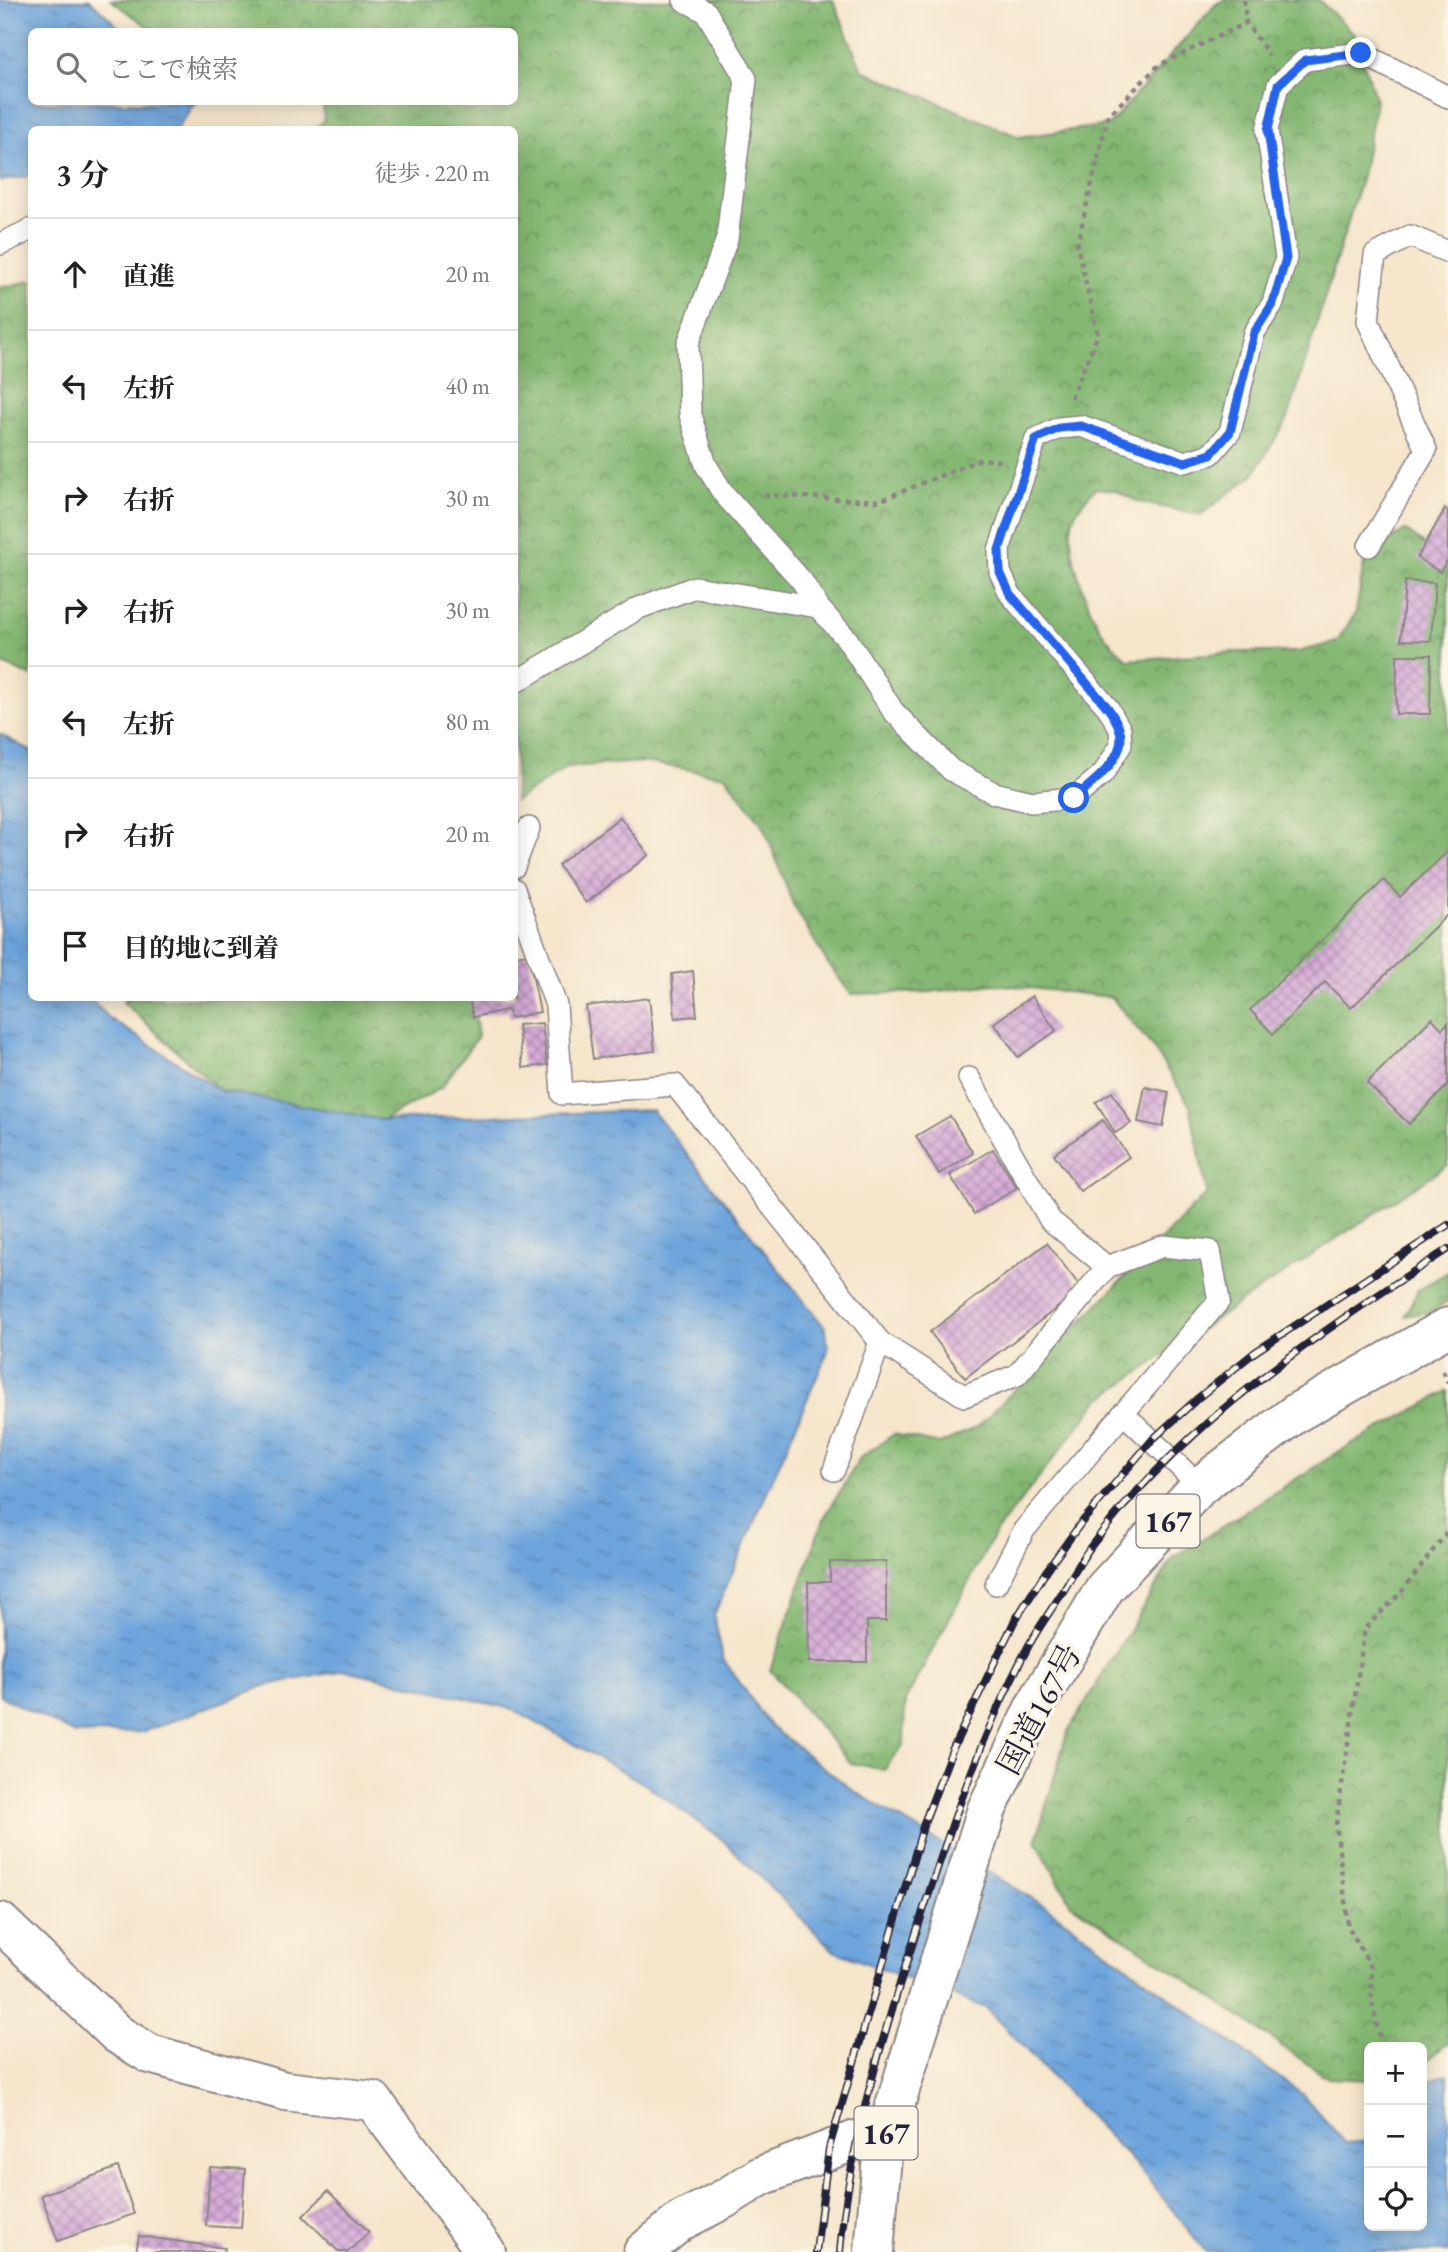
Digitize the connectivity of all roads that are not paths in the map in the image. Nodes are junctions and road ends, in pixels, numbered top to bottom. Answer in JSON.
{"nodes":[{"id":1,"x":684,"y":0,"type":"edge"},
{"id":2,"x":1448,"y":97,"type":"edge"},
{"id":3,"x":28,"y":231,"type":"edge"},
{"id":4,"x":0,"y":244,"type":"edge"},
{"id":5,"x":1448,"y":251,"type":"edge"},
{"id":6,"x":1368,"y":547,"type":"dead end"},
{"id":7,"x":818,"y":607,"type":"junction"},
{"id":8,"x":518,"y":681,"type":"edge"},
{"id":9,"x":529,"y":828,"type":"dead end"},
{"id":10,"x":518,"y":857,"type":"edge"},
{"id":11,"x":518,"y":900,"type":"edge"},
{"id":12,"x":969,"y":1078,"type":"dead end"},
{"id":13,"x":1107,"y":1268,"type":"junction"},
{"id":14,"x":1448,"y":1327,"type":"edge"},
{"id":15,"x":880,"y":1342,"type":"junction"},
{"id":16,"x":1123,"y":1413,"type":"junction"},
{"id":17,"x":834,"y":1470,"type":"dead end"},
{"id":18,"x":1200,"y":1486,"type":"junction"},
{"id":19,"x":996,"y":1584,"type":"dead end"},
{"id":20,"x":0,"y":1922,"type":"edge"},
{"id":21,"x":883,"y":2144,"type":"junction"},
{"id":22,"x":486,"y":2252,"type":"edge"},
{"id":23,"x":643,"y":2252,"type":"edge"},
{"id":24,"x":874,"y":2252,"type":"edge"}],
"edges":[{"from":1,"to":7,"type":"lane"},
{"from":2,"to":7,"type":"lane"},
{"from":3,"to":4,"type":"lane"},
{"from":5,"to":6,"type":"lane"},
{"from":7,"to":8,"type":"lane"},
{"from":9,"to":10,"type":"lane"},
{"from":11,"to":15,"type":"lane"},
{"from":12,"to":13,"type":"lane"},
{"from":13,"to":15,"type":"lane"},
{"from":13,"to":16,"type":"lane"},
{"from":14,"to":18,"type":"main road","name":"国道167号","number":"167"},
{"from":15,"to":17,"type":"lane"},
{"from":16,"to":18,"type":"lane"},
{"from":16,"to":19,"type":"lane"},
{"from":18,"to":21,"type":"main road","name":"国道167号","number":"167"},
{"from":20,"to":22,"type":"main road"},
{"from":21,"to":23,"type":"main road"},
{"from":21,"to":24,"type":"main road","name":"国道167号","number":"167"}]}
